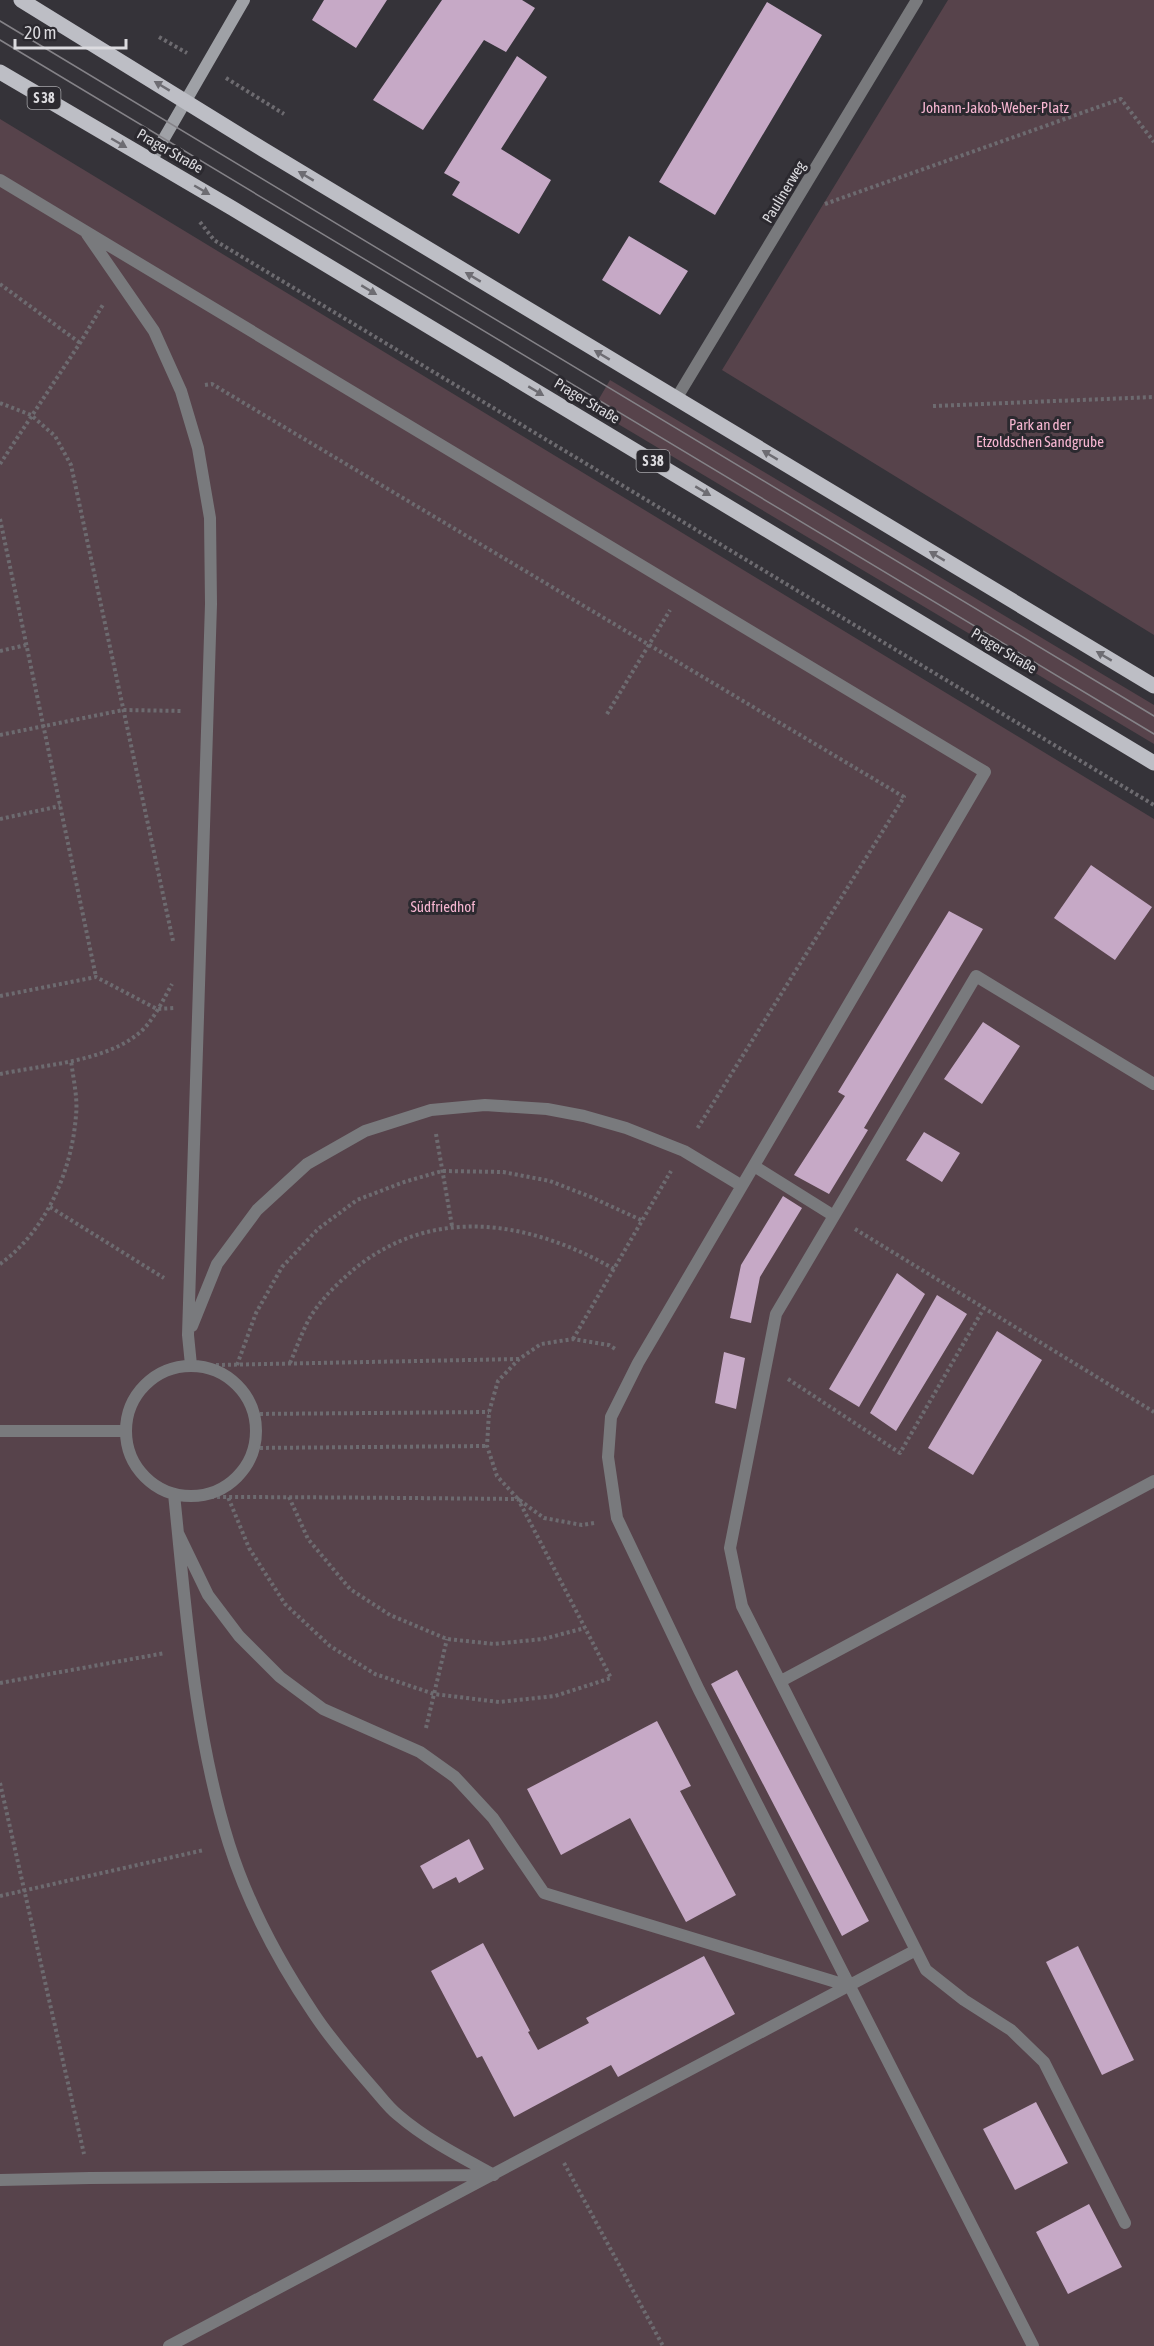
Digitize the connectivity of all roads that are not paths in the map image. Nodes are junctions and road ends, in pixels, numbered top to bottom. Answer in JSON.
{"nodes":[{"id":1,"x":21,"y":0,"type":"edge"},
{"id":2,"x":244,"y":0,"type":"edge"},
{"id":3,"x":917,"y":0,"type":"edge"},
{"id":4,"x":0,"y":72,"type":"edge"},
{"id":5,"x":185,"y":100,"type":"junction"},
{"id":6,"x":151,"y":161,"type":"junction"},
{"id":7,"x":0,"y":180,"type":"edge"},
{"id":8,"x":82,"y":228,"type":"junction"},
{"id":9,"x":676,"y":399,"type":"junction"},
{"id":10,"x":1154,"y":686,"type":"edge"},
{"id":11,"x":1154,"y":763,"type":"edge"},
{"id":12,"x":1154,"y":1084,"type":"edge"},
{"id":13,"x":754,"y":1166,"type":"junction"},
{"id":14,"x":742,"y":1186,"type":"junction"},
{"id":15,"x":834,"y":1216,"type":"junction"},
{"id":16,"x":188,"y":1335,"type":"junction"},
{"id":17,"x":191,"y":1365,"type":"junction"},
{"id":18,"x":0,"y":1431,"type":"edge"},
{"id":19,"x":125,"y":1431,"type":"junction"},
{"id":20,"x":1154,"y":1481,"type":"edge"},
{"id":21,"x":174,"y":1494,"type":"junction"},
{"id":22,"x":178,"y":1533,"type":"junction"},
{"id":23,"x":781,"y":1681,"type":"junction"},
{"id":24,"x":916,"y":1950,"type":"junction"},
{"id":25,"x":849,"y":1986,"type":"junction"},
{"id":26,"x":494,"y":2175,"type":"junction"},
{"id":27,"x":0,"y":2180,"type":"edge"},
{"id":28,"x":1125,"y":2223,"type":"dead end"},
{"id":29,"x":170,"y":2346,"type":"edge"},
{"id":30,"x":1032,"y":2346,"type":"edge"}],
"edges":[{"from":5,"to":1,"type":"main road","one_way":true},
{"from":2,"to":5,"type":"main road"},
{"from":3,"to":9,"type":"street","name":"Paulinerweg"},
{"from":4,"to":6,"type":"main road","name":"Prager Straße","number":"S 38","one_way":true},
{"from":5,"to":6,"type":"main road"},
{"from":9,"to":5,"type":"main road","one_way":true},
{"from":6,"to":11,"type":"main road","name":"Prager Straße","number":"S 38","one_way":true},
{"from":7,"to":8,"type":"street"},
{"from":8,"to":13,"type":"street"},
{"from":8,"to":16,"type":"street"},
{"from":10,"to":9,"type":"main road","one_way":true},
{"from":12,"to":15,"type":"street"},
{"from":13,"to":14,"type":"street"},
{"from":13,"to":15,"type":"street"},
{"from":14,"to":16,"type":"street"},
{"from":14,"to":25,"type":"street"},
{"from":15,"to":23,"type":"street"},
{"from":16,"to":17,"type":"street"},
{"from":17,"to":19,"type":"street"},
{"from":17,"to":21,"type":"street"},
{"from":18,"to":19,"type":"street"},
{"from":19,"to":21,"type":"street"},
{"from":20,"to":23,"type":"street"},
{"from":21,"to":22,"type":"street"},
{"from":22,"to":25,"type":"street"},
{"from":22,"to":26,"type":"street"},
{"from":23,"to":24,"type":"street"},
{"from":24,"to":25,"type":"street"},
{"from":24,"to":28,"type":"street"},
{"from":25,"to":26,"type":"street"},
{"from":25,"to":30,"type":"street"},
{"from":26,"to":27,"type":"street"},
{"from":26,"to":29,"type":"street"}]}
